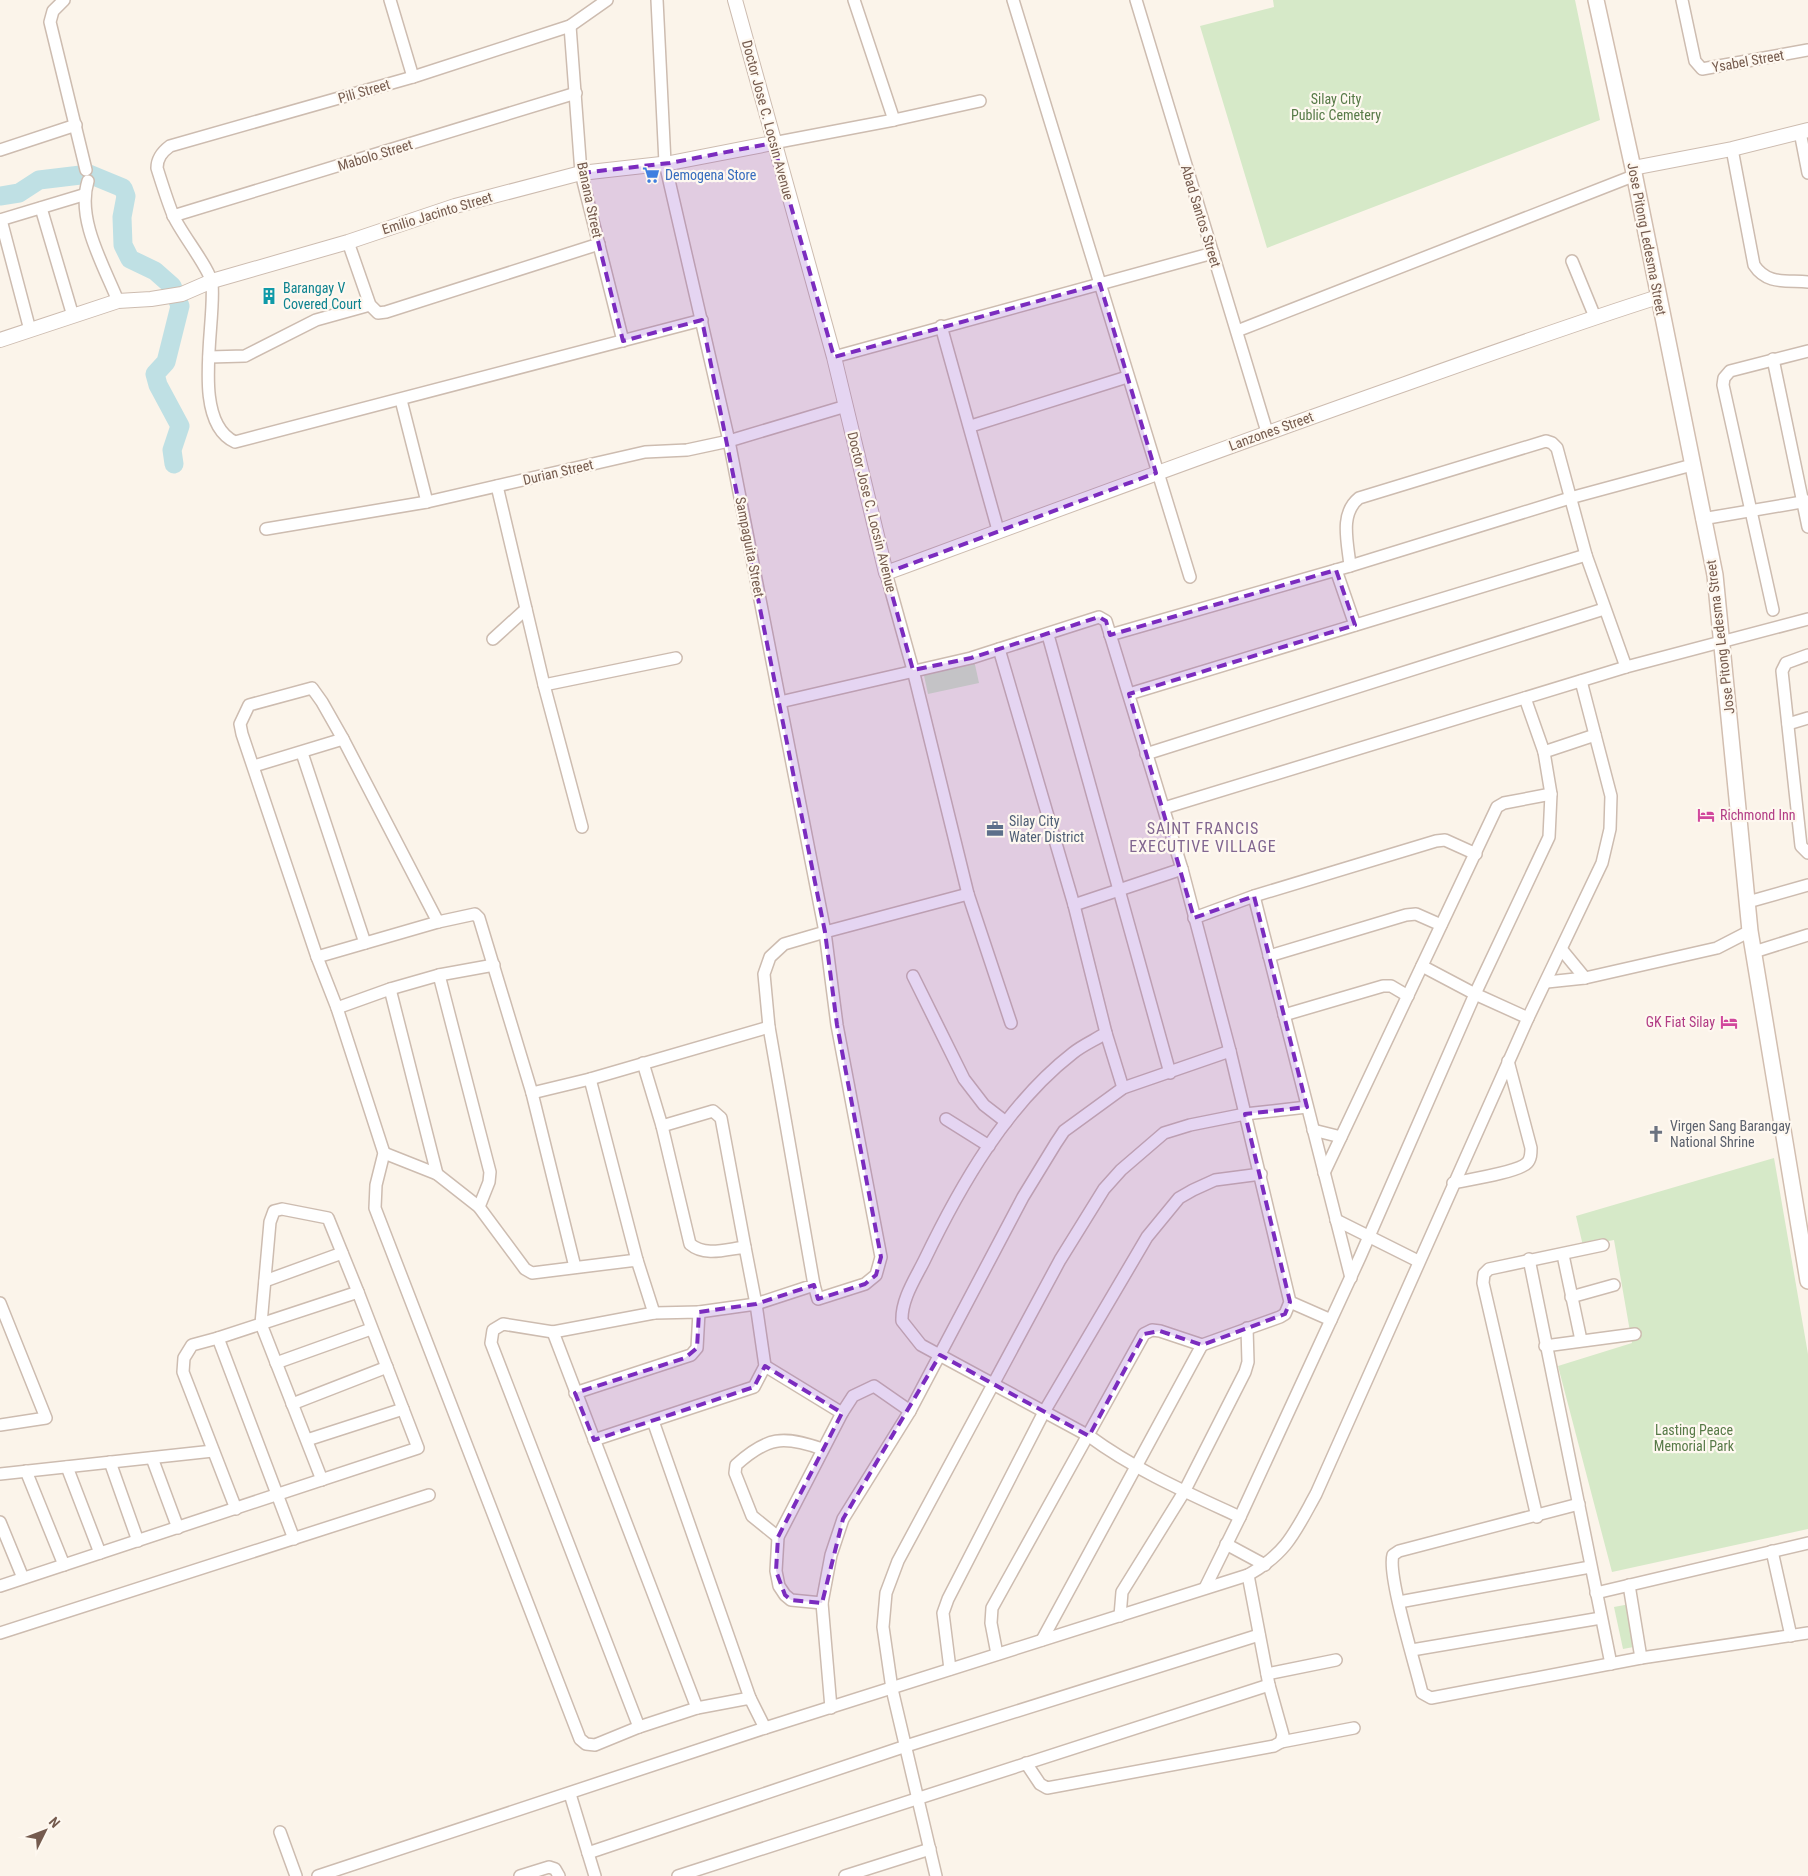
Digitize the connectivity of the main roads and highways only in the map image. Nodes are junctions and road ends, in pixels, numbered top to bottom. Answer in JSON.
{"nodes":[{"id":1,"x":1596,"y":0,"type":"edge"},
{"id":2,"x":1804,"y":1231,"type":"edge"},
{"id":3,"x":1808,"y":1281,"type":"edge"}],
"edges":[{"from":1,"to":2,"type":"main road","name":"Jose Pitong Ledesma Street"},
{"from":2,"to":3,"type":"main road","name":"Jose Pitong Ledesma Street"}]}
